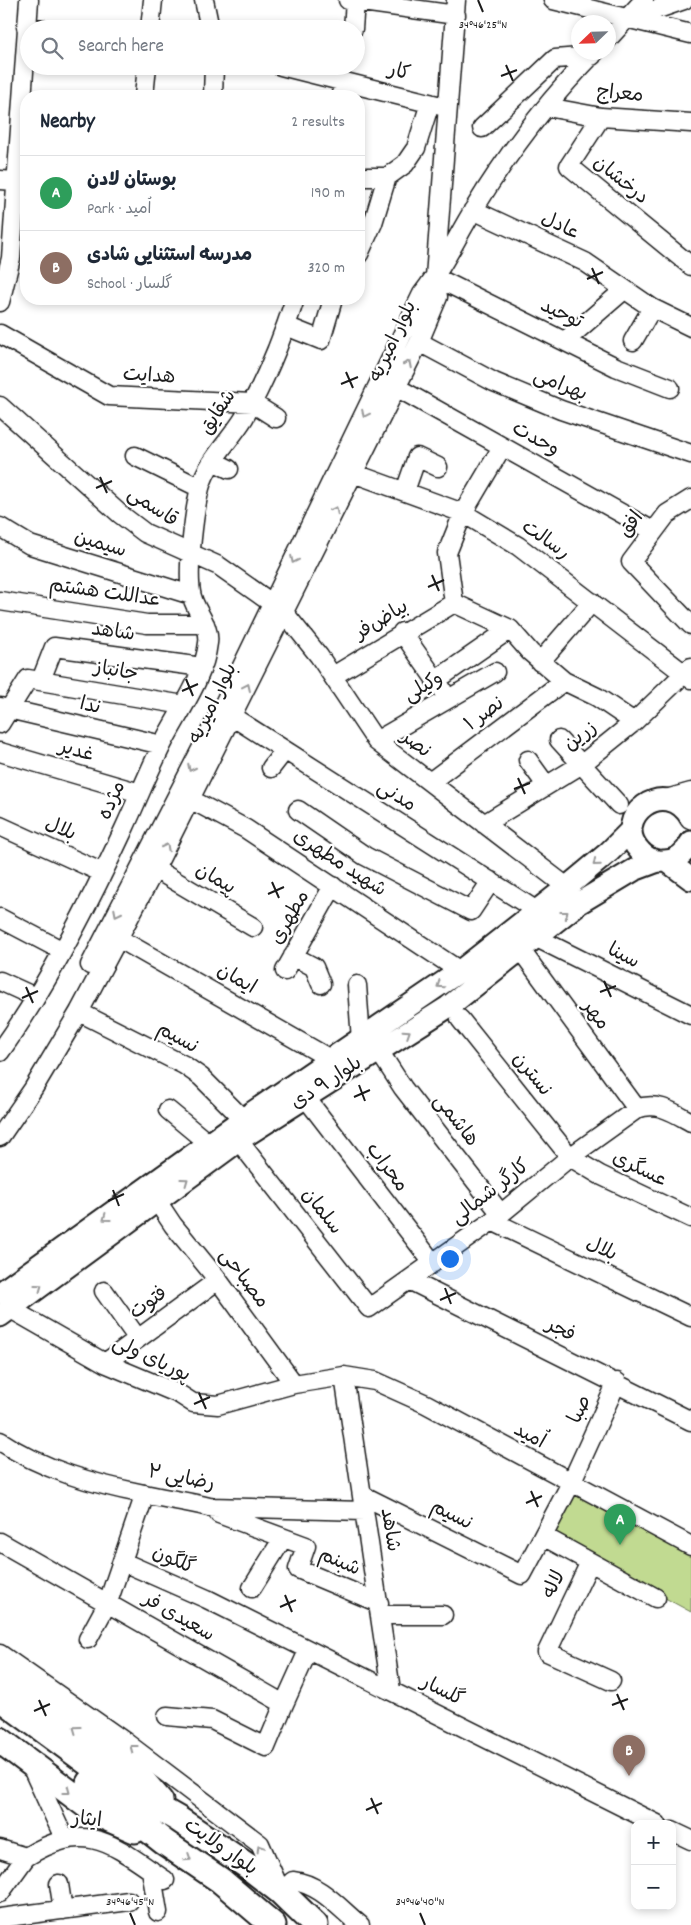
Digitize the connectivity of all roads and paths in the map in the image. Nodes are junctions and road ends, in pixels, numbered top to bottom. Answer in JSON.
{"nodes":[{"id":1,"x":28,"y":0,"type":"edge"},
{"id":2,"x":153,"y":0,"type":"edge"},
{"id":3,"x":351,"y":0,"type":"edge"},
{"id":4,"x":558,"y":0,"type":"edge"},
{"id":5,"x":644,"y":0,"type":"edge"},
{"id":6,"x":684,"y":0,"type":"edge"},
{"id":7,"x":210,"y":1,"type":"edge"},
{"id":8,"x":456,"y":8,"type":"edge"},
{"id":9,"x":629,"y":19,"type":"junction"},
{"id":10,"x":27,"y":20,"type":"edge"},
{"id":11,"x":151,"y":20,"type":"edge"},
{"id":12,"x":210,"y":20,"type":"edge"},
{"id":13,"x":352,"y":20,"type":"edge"},
{"id":14,"x":616,"y":31,"type":"edge"},
{"id":15,"x":691,"y":34,"type":"edge"},
{"id":16,"x":571,"y":57,"type":"edge"},
{"id":17,"x":589,"y":60,"type":"edge"},
{"id":18,"x":24,"y":75,"type":"edge"},
{"id":19,"x":146,"y":75,"type":"edge"},
{"id":20,"x":214,"y":75,"type":"edge"},
{"id":21,"x":305,"y":75,"type":"edge"},
{"id":22,"x":343,"y":89,"type":"edge"},
{"id":23,"x":24,"y":90,"type":"edge"},
{"id":24,"x":145,"y":90,"type":"edge"},
{"id":25,"x":213,"y":90,"type":"edge"},
{"id":26,"x":365,"y":93,"type":"edge"},
{"id":27,"x":439,"y":105,"type":"junction"},
{"id":28,"x":547,"y":107,"type":"junction"},
{"id":29,"x":601,"y":117,"type":"junction"},
{"id":30,"x":691,"y":123,"type":"edge"},
{"id":31,"x":482,"y":128,"type":"dead end"},
{"id":32,"x":20,"y":143,"type":"edge"},
{"id":33,"x":387,"y":176,"type":"junction"},
{"id":34,"x":365,"y":177,"type":"edge"},
{"id":35,"x":15,"y":186,"type":"edge"},
{"id":36,"x":474,"y":210,"type":"junction"},
{"id":37,"x":365,"y":241,"type":"edge"},
{"id":38,"x":6,"y":257,"type":"edge"},
{"id":39,"x":691,"y":266,"type":"edge"},
{"id":40,"x":435,"y":278,"type":"junction"},
{"id":41,"x":624,"y":290,"type":"junction"},
{"id":42,"x":0,"y":302,"type":"edge"},
{"id":43,"x":293,"y":305,"type":"edge"},
{"id":44,"x":331,"y":305,"type":"edge"},
{"id":45,"x":652,"y":308,"type":"junction"},
{"id":46,"x":286,"y":326,"type":"junction"},
{"id":47,"x":691,"y":327,"type":"edge"},
{"id":48,"x":0,"y":334,"type":"edge"},
{"id":49,"x":566,"y":340,"type":"junction"},
{"id":50,"x":633,"y":341,"type":"dead end"},
{"id":51,"x":419,"y":342,"type":"junction"},
{"id":52,"x":396,"y":387,"type":"junction"},
{"id":53,"x":670,"y":388,"type":"dead end"},
{"id":54,"x":252,"y":403,"type":"junction"},
{"id":55,"x":0,"y":406,"type":"edge"},
{"id":56,"x":276,"y":418,"type":"dead end"},
{"id":57,"x":502,"y":447,"type":"junction"},
{"id":58,"x":691,"y":454,"type":"edge"},
{"id":59,"x":135,"y":456,"type":"dead end"},
{"id":60,"x":212,"y":461,"type":"junction"},
{"id":61,"x":229,"y":468,"type":"dead end"},
{"id":62,"x":438,"y":468,"type":"dead end"},
{"id":63,"x":353,"y":473,"type":"junction"},
{"id":64,"x":200,"y":488,"type":"junction"},
{"id":65,"x":405,"y":491,"type":"junction"},
{"id":66,"x":691,"y":499,"type":"edge"},
{"id":67,"x":463,"y":513,"type":"junction"},
{"id":68,"x":0,"y":527,"type":"edge"},
{"id":69,"x":653,"y":531,"type":"junction"},
{"id":70,"x":192,"y":554,"type":"junction"},
{"id":71,"x":191,"y":595,"type":"junction"},
{"id":72,"x":0,"y":601,"type":"edge"},
{"id":73,"x":592,"y":602,"type":"junction"},
{"id":74,"x":454,"y":603,"type":"junction"},
{"id":75,"x":277,"y":608,"type":"junction"},
{"id":76,"x":205,"y":624,"type":"junction"},
{"id":77,"x":691,"y":625,"type":"edge"},
{"id":78,"x":510,"y":629,"type":"junction"},
{"id":79,"x":402,"y":632,"type":"junction"},
{"id":80,"x":540,"y":662,"type":"junction"},
{"id":81,"x":202,"y":667,"type":"junction"},
{"id":82,"x":495,"y":672,"type":"dead end"},
{"id":83,"x":689,"y":673,"type":"edge"},
{"id":84,"x":333,"y":676,"type":"junction"},
{"id":85,"x":41,"y":680,"type":"junction"},
{"id":86,"x":435,"y":681,"type":"junction"},
{"id":87,"x":564,"y":681,"type":"junction"},
{"id":88,"x":449,"y":697,"type":"junction"},
{"id":89,"x":184,"y":704,"type":"junction"},
{"id":90,"x":3,"y":714,"type":"edge"},
{"id":91,"x":233,"y":717,"type":"junction"},
{"id":92,"x":634,"y":722,"type":"junction"},
{"id":93,"x":559,"y":740,"type":"dead end"},
{"id":94,"x":376,"y":741,"type":"junction"},
{"id":95,"x":162,"y":745,"type":"junction"},
{"id":96,"x":285,"y":750,"type":"junction"},
{"id":97,"x":0,"y":752,"type":"edge"},
{"id":98,"x":528,"y":760,"type":"dead end"},
{"id":99,"x":582,"y":764,"type":"junction"},
{"id":100,"x":272,"y":768,"type":"dead end"},
{"id":101,"x":430,"y":782,"type":"junction"},
{"id":102,"x":546,"y":785,"type":"junction"},
{"id":103,"x":691,"y":792,"type":"edge"},
{"id":104,"x":140,"y":793,"type":"junction"},
{"id":105,"x":190,"y":799,"type":"junction"},
{"id":106,"x":666,"y":799,"type":"junction"},
{"id":107,"x":619,"y":805,"type":"dead end"},
{"id":108,"x":298,"y":810,"type":"dead end"},
{"id":109,"x":691,"y":818,"type":"edge"},
{"id":110,"x":484,"y":824,"type":"junction"},
{"id":111,"x":0,"y":826,"type":"edge"},
{"id":112,"x":631,"y":830,"type":"junction"},
{"id":113,"x":691,"y":842,"type":"edge"},
{"id":114,"x":662,"y":861,"type":"junction"},
{"id":115,"x":155,"y":869,"type":"junction"},
{"id":116,"x":103,"y":873,"type":"junction"},
{"id":117,"x":691,"y":878,"type":"edge"},
{"id":118,"x":490,"y":881,"type":"junction"},
{"id":119,"x":334,"y":886,"type":"junction"},
{"id":120,"x":567,"y":887,"type":"junction"},
{"id":121,"x":537,"y":911,"type":"junction"},
{"id":122,"x":0,"y":918,"type":"edge"},
{"id":123,"x":253,"y":927,"type":"dead end"},
{"id":124,"x":118,"y":938,"type":"junction"},
{"id":125,"x":528,"y":943,"type":"junction"},
{"id":126,"x":61,"y":950,"type":"junction"},
{"id":127,"x":460,"y":971,"type":"junction"},
{"id":128,"x":0,"y":981,"type":"edge"},
{"id":129,"x":321,"y":984,"type":"dead end"},
{"id":130,"x":357,"y":985,"type":"dead end"},
{"id":131,"x":35,"y":997,"type":"junction"},
{"id":132,"x":79,"y":1012,"type":"junction"},
{"id":133,"x":691,"y":1015,"type":"edge"},
{"id":134,"x":460,"y":1019,"type":"dead end"},
{"id":135,"x":361,"y":1040,"type":"junction"},
{"id":136,"x":378,"y":1051,"type":"junction"},
{"id":137,"x":0,"y":1052,"type":"edge"},
{"id":138,"x":332,"y":1060,"type":"junction"},
{"id":139,"x":306,"y":1098,"type":"junction"},
{"id":140,"x":636,"y":1109,"type":"junction"},
{"id":141,"x":168,"y":1110,"type":"dead end"},
{"id":142,"x":244,"y":1119,"type":"junction"},
{"id":143,"x":0,"y":1120,"type":"edge"},
{"id":144,"x":691,"y":1122,"type":"edge"},
{"id":145,"x":0,"y":1137,"type":"edge"},
{"id":146,"x":239,"y":1141,"type":"junction"},
{"id":147,"x":209,"y":1144,"type":"junction"},
{"id":148,"x":570,"y":1157,"type":"junction"},
{"id":149,"x":156,"y":1201,"type":"junction"},
{"id":150,"x":497,"y":1218,"type":"junction"},
{"id":151,"x":691,"y":1218,"type":"edge"},
{"id":152,"x":433,"y":1263,"type":"junction"},
{"id":153,"x":0,"y":1271,"type":"edge"},
{"id":154,"x":23,"y":1277,"type":"junction"},
{"id":155,"x":218,"y":1280,"type":"junction"},
{"id":156,"x":409,"y":1280,"type":"junction"},
{"id":157,"x":104,"y":1291,"type":"dead end"},
{"id":158,"x":3,"y":1306,"type":"edge"},
{"id":159,"x":369,"y":1308,"type":"joint"},
{"id":160,"x":691,"y":1318,"type":"edge"},
{"id":161,"x":138,"y":1339,"type":"junction"},
{"id":162,"x":105,"y":1363,"type":"junction"},
{"id":163,"x":344,"y":1376,"type":"junction"},
{"id":164,"x":617,"y":1382,"type":"junction"},
{"id":165,"x":294,"y":1384,"type":"junction"},
{"id":166,"x":691,"y":1420,"type":"edge"},
{"id":167,"x":0,"y":1441,"type":"edge"},
{"id":168,"x":571,"y":1483,"type":"junction"},
{"id":169,"x":145,"y":1494,"type":"junction"},
{"id":170,"x":185,"y":1500,"type":"junction"},
{"id":171,"x":363,"y":1503,"type":"junction"},
{"id":172,"x":543,"y":1536,"type":"junction"},
{"id":173,"x":283,"y":1538,"type":"junction"},
{"id":174,"x":0,"y":1542,"type":"edge"},
{"id":175,"x":691,"y":1546,"type":"edge"},
{"id":176,"x":123,"y":1562,"type":"junction"},
{"id":177,"x":590,"y":1562,"type":"junction"},
{"id":178,"x":522,"y":1575,"type":"joint"},
{"id":179,"x":252,"y":1588,"type":"dead end"},
{"id":180,"x":656,"y":1598,"type":"dead end"},
{"id":181,"x":207,"y":1599,"type":"joint"},
{"id":182,"x":108,"y":1602,"type":"junction"},
{"id":183,"x":380,"y":1609,"type":"junction"},
{"id":184,"x":443,"y":1615,"type":"dead end"},
{"id":185,"x":88,"y":1638,"type":"dead end"},
{"id":186,"x":308,"y":1651,"type":"junction"},
{"id":187,"x":0,"y":1654,"type":"edge"},
{"id":188,"x":0,"y":1674,"type":"edge"},
{"id":189,"x":611,"y":1681,"type":"dead end"},
{"id":190,"x":391,"y":1690,"type":"junction"},
{"id":191,"x":0,"y":1698,"type":"edge"},
{"id":192,"x":284,"y":1704,"type":"junction"},
{"id":193,"x":167,"y":1716,"type":"dead end"},
{"id":194,"x":0,"y":1717,"type":"edge"},
{"id":195,"x":0,"y":1740,"type":"edge"},
{"id":196,"x":30,"y":1763,"type":"junction"},
{"id":197,"x":112,"y":1791,"type":"junction"},
{"id":198,"x":178,"y":1819,"type":"junction"},
{"id":199,"x":649,"y":1820,"type":"edge"},
{"id":200,"x":676,"y":1833,"type":"edge"},
{"id":201,"x":64,"y":1838,"type":"junction"},
{"id":202,"x":691,"y":1840,"type":"edge"},
{"id":203,"x":164,"y":1842,"type":"junction"},
{"id":204,"x":0,"y":1848,"type":"edge"},
{"id":205,"x":26,"y":1857,"type":"junction"},
{"id":206,"x":59,"y":1884,"type":"dead end"},
{"id":207,"x":281,"y":1892,"type":"junction"},
{"id":208,"x":0,"y":1893,"type":"edge"},
{"id":209,"x":128,"y":1901,"type":"dead end"},
{"id":210,"x":63,"y":1910,"type":"junction"},
{"id":211,"x":158,"y":1912,"type":"dead end"},
{"id":212,"x":0,"y":1918,"type":"edge"},
{"id":213,"x":273,"y":1925,"type":"edge"},
{"id":214,"x":315,"y":1925,"type":"edge"},
{"id":215,"x":360,"y":1925,"type":"edge"}],
"edges":[{"from":1,"to":10,"type":"street"},
{"from":2,"to":11,"type":"street"},
{"from":3,"to":8,"type":"street"},
{"from":3,"to":13,"type":"street"},
{"from":4,"to":9,"type":"street"},
{"from":5,"to":9,"type":"street"},
{"from":6,"to":9,"type":"street"},
{"from":7,"to":12,"type":"street"},
{"from":8,"to":27,"type":"street","name":"بلوار امیریه"},
{"from":9,"to":14,"type":"street"},
{"from":9,"to":15,"type":"street"},
{"from":16,"to":31,"type":"street"},
{"from":17,"to":28,"type":"street"},
{"from":18,"to":23,"type":"street"},
{"from":19,"to":24,"type":"street"},
{"from":20,"to":25,"type":"street"},
{"from":21,"to":22,"type":"street","name":"کار"},
{"from":26,"to":27,"type":"street","name":"کار"},
{"from":27,"to":33,"type":"street"},
{"from":27,"to":40,"type":"street","name":"بلوار امیریه"},
{"from":28,"to":29,"type":"street","name":"معراج"},
{"from":28,"to":36,"type":"street"},
{"from":29,"to":30,"type":"street","name":"معراج"},
{"from":29,"to":39,"type":"street","name":"درخشان"},
{"from":32,"to":35,"type":"street"},
{"from":33,"to":34,"type":"street"},
{"from":33,"to":37,"type":"street"},
{"from":35,"to":38,"type":"street"},
{"from":36,"to":40,"type":"street"},
{"from":36,"to":41,"type":"street","name":"عادل"},
{"from":38,"to":42,"type":"street"},
{"from":40,"to":49,"type":"street","name":"توحید"},
{"from":40,"to":51,"type":"street","name":"بلوار امیریه"},
{"from":40,"to":75,"type":"street","name":"بلوار امیریه","one_way":true},
{"from":41,"to":45,"type":"street","name":"عادل"},
{"from":41,"to":49,"type":"street"},
{"from":43,"to":46,"type":"street","name":"شقایق"},
{"from":44,"to":46,"type":"street"},
{"from":45,"to":47,"type":"street","name":"عادل"},
{"from":45,"to":50,"type":"street"},
{"from":46,"to":54,"type":"street","name":"شقایق"},
{"from":48,"to":54,"type":"street","name":"هدایت"},
{"from":49,"to":53,"type":"street","name":"توحید"},
{"from":52,"to":51,"type":"street","name":"بلوار امیریه","one_way":true},
{"from":51,"to":58,"type":"street","name":"بهرامی"},
{"from":52,"to":57,"type":"street","name":"وحدت"},
{"from":52,"to":63,"type":"street","name":"بلوار امیریه"},
{"from":54,"to":56,"type":"street"},
{"from":54,"to":60,"type":"street","name":"شقایق"},
{"from":55,"to":70,"type":"street","name":"قاسمی"},
{"from":57,"to":67,"type":"street"},
{"from":57,"to":69,"type":"street","name":"وحدت"},
{"from":59,"to":64,"type":"street"},
{"from":60,"to":61,"type":"street"},
{"from":60,"to":64,"type":"street","name":"شقایق"},
{"from":62,"to":65,"type":"street"},
{"from":63,"to":65,"type":"street","name":"رسالت"},
{"from":75,"to":63,"type":"street","name":"بلوار امیریه","one_way":true},
{"from":64,"to":70,"type":"street","name":"شقایق"},
{"from":65,"to":67,"type":"street","name":"رسالت"},
{"from":66,"to":69,"type":"street","name":"افق"},
{"from":67,"to":73,"type":"street","name":"رسالت"},
{"from":67,"to":74,"type":"street"},
{"from":68,"to":71,"type":"street","name":"سیمین"},
{"from":69,"to":77,"type":"street","name":"افق"},
{"from":70,"to":71,"type":"street","name":"مژده"},
{"from":70,"to":75,"type":"street","name":"قاسمی"},
{"from":71,"to":76,"type":"street","name":"مژده"},
{"from":72,"to":76,"type":"street","name":"عداللت هشتم"},
{"from":73,"to":80,"type":"street"},
{"from":73,"to":83,"type":"street","name":"رسالت"},
{"from":74,"to":78,"type":"street"},
{"from":74,"to":79,"type":"street","name":"بیاض‌فر"},
{"from":75,"to":84,"type":"street","name":"نصر"},
{"from":91,"to":75,"type":"street","name":"بلوار امیریه","one_way":true},
{"from":75,"to":143,"type":"street","name":"بلوار امیریه","one_way":true},
{"from":76,"to":81,"type":"street","name":"مژده"},
{"from":78,"to":80,"type":"street"},
{"from":78,"to":86,"type":"street"},
{"from":79,"to":84,"type":"street","name":"بیاض‌فر"},
{"from":79,"to":86,"type":"street"},
{"from":80,"to":87,"type":"street"},
{"from":81,"to":85,"type":"street","name":"شاهد"},
{"from":81,"to":89,"type":"street","name":"مژده"},
{"from":82,"to":88,"type":"street","name":"وکیلی"},
{"from":83,"to":92,"type":"street","name":"زرین"},
{"from":84,"to":94,"type":"street","name":"نصر"},
{"from":85,"to":89,"type":"street","name":"جانباز"},
{"from":85,"to":90,"type":"street"},
{"from":86,"to":88,"type":"street"},
{"from":87,"to":92,"type":"street"},
{"from":87,"to":101,"type":"street","name":"نصر ۱"},
{"from":88,"to":94,"type":"street","name":"وکیلی"},
{"from":89,"to":95,"type":"street","name":"مژده"},
{"from":90,"to":95,"type":"street","name":"ندا"},
{"from":91,"to":96,"type":"street","name":"مدنی"},
{"from":91,"to":105,"type":"street","name":"بلوار امیریه"},
{"from":92,"to":99,"type":"street","name":"زرین"},
{"from":93,"to":99,"type":"street"},
{"from":94,"to":101,"type":"street","name":"نصر"},
{"from":95,"to":104,"type":"street","name":"مژده"},
{"from":96,"to":100,"type":"street"},
{"from":96,"to":118,"type":"street","name":"مدنی"},
{"from":97,"to":104,"type":"street","name":"غدیر"},
{"from":98,"to":102,"type":"street"},
{"from":99,"to":102,"type":"street","name":"زرین"},
{"from":99,"to":107,"type":"street"},
{"from":101,"to":110,"type":"street","name":"نصر"},
{"from":102,"to":110,"type":"street","name":"زرین"},
{"from":103,"to":106,"type":"street"},
{"from":104,"to":116,"type":"street","name":"مژده"},
{"from":115,"to":105,"type":"street","name":"بلوار امیریه","one_way":true},
{"from":105,"to":119,"type":"street","name":"شهید مطهری"},
{"from":106,"to":109,"type":"main road"},
{"from":106,"to":112,"type":"main road","name":"بلوار ۹ دی"},
{"from":108,"to":118,"type":"street"},
{"from":110,"to":120,"type":"street","name":"نصر"},
{"from":111,"to":116,"type":"street","name":"بلال"},
{"from":112,"to":114,"type":"main road"},
{"from":112,"to":120,"type":"main road","name":"بلوار ۹ دی","one_way":true},
{"from":113,"to":114,"type":"main road","name":"بلوار ۹ دی"},
{"from":114,"to":117,"type":"main road"},
{"from":125,"to":114,"type":"main road","name":"بلوار ۹ دی","one_way":true},
{"from":115,"to":123,"type":"street","name":"پیمان"},
{"from":115,"to":124,"type":"street","name":"بلوار امیریه"},
{"from":116,"to":126,"type":"street","name":"مژده"},
{"from":118,"to":121,"type":"street","name":"مدنی"},
{"from":119,"to":127,"type":"street","name":"شهید مطهری"},
{"from":119,"to":129,"type":"street","name":"مطهری"},
{"from":120,"to":121,"type":"main road","name":"بلوار ۹ دی"},
{"from":121,"to":127,"type":"main road","name":"بلوار ۹ دی"},
{"from":122,"to":126,"type":"street"},
{"from":124,"to":132,"type":"street","name":"بلوار امیریه"},
{"from":124,"to":138,"type":"street","name":"ایمان"},
{"from":125,"to":133,"type":"street","name":"سینا"},
{"from":136,"to":125,"type":"main road","name":"بلوار ۹ دی","one_way":true},
{"from":125,"to":140,"type":"street","name":"مهر"},
{"from":126,"to":131,"type":"street","name":"مژده"},
{"from":127,"to":135,"type":"main road","name":"بلوار ۹ دی","one_way":true},
{"from":128,"to":131,"type":"street"},
{"from":130,"to":135,"type":"street"},
{"from":131,"to":137,"type":"street","name":"مژده"},
{"from":132,"to":142,"type":"street","name":"نسیم"},
{"from":132,"to":145,"type":"street","name":"بلوار امیریه"},
{"from":134,"to":148,"type":"street","name":"نسترن"},
{"from":135,"to":138,"type":"main road","name":"بلوار ۹ دی"},
{"from":136,"to":139,"type":"main road","name":"بلوار ۹ دی"},
{"from":136,"to":150,"type":"street","name":"هاشمی"},
{"from":138,"to":142,"type":"main road","name":"بلوار ۹ دی"},
{"from":139,"to":146,"type":"main road","name":"بلوار ۹ دی"},
{"from":139,"to":152,"type":"street","name":"محراب"},
{"from":140,"to":144,"type":"street"},
{"from":140,"to":148,"type":"street","name":"کارگر شمالی"},
{"from":141,"to":147,"type":"street"},
{"from":142,"to":147,"type":"main road","name":"بلوار ۹ دی"},
{"from":149,"to":146,"type":"main road","name":"بلوار ۹ دی","one_way":true},
{"from":146,"to":159,"type":"street","name":"سلمان"},
{"from":147,"to":154,"type":"main road","name":"بلوار ۹ دی","one_way":true},
{"from":148,"to":150,"type":"street","name":"کارگر شمالی"},
{"from":148,"to":151,"type":"street","name":"عسگری"},
{"from":149,"to":155,"type":"street","name":"مصباحی"},
{"from":158,"to":149,"type":"main road","name":"بلوار ۹ دی","one_way":true},
{"from":150,"to":152,"type":"street","name":"کارگر شمالی"},
{"from":150,"to":160,"type":"street","name":"بلال"},
{"from":152,"to":156,"type":"street","name":"کارگر شمالی"},
{"from":153,"to":154,"type":"main road"},
{"from":154,"to":158,"type":"main road","name":"بلوار ۹ دی"},
{"from":155,"to":161,"type":"street","name":"فتوت"},
{"from":155,"to":165,"type":"street","name":"مصباحی"},
{"from":156,"to":159,"type":"street","name":"کارگر شمالی"},
{"from":156,"to":164,"type":"street","name":"فجر"},
{"from":157,"to":161,"type":"street"},
{"from":158,"to":162,"type":"street","name":"پوریای ولی"},
{"from":161,"to":162,"type":"street","name":"فتوت"},
{"from":162,"to":165,"type":"street","name":"پوریای ولی"},
{"from":163,"to":165,"type":"street","name":"پوریای ولی"},
{"from":163,"to":168,"type":"street","name":"اُمید"},
{"from":163,"to":171,"type":"street","name":"شاهد"},
{"from":164,"to":166,"type":"street","name":"فجر"},
{"from":164,"to":168,"type":"street","name":"صبا"},
{"from":167,"to":169,"type":"street","name":"رضایی ۲"},
{"from":168,"to":172,"type":"street","name":"صبا"},
{"from":168,"to":175,"type":"street","name":"اُمید"},
{"from":169,"to":170,"type":"street","name":"رضایی ۲"},
{"from":169,"to":176,"type":"street"},
{"from":170,"to":171,"type":"street","name":"رضایی ۲"},
{"from":170,"to":173,"type":"street","name":"شبنم"},
{"from":171,"to":178,"type":"street","name":"نسیم"},
{"from":171,"to":183,"type":"street","name":"شاهد"},
{"from":172,"to":177,"type":"street","name":"لاله"},
{"from":172,"to":178,"type":"street","name":"لاله"},
{"from":173,"to":179,"type":"street"},
{"from":173,"to":183,"type":"street","name":"شبنم"},
{"from":174,"to":182,"type":"street","name":"سعیدی فر"},
{"from":176,"to":181,"type":"street","name":"گلگون"},
{"from":176,"to":182,"type":"street"},
{"from":177,"to":180,"type":"street"},
{"from":177,"to":189,"type":"street","name":"لاله"},
{"from":181,"to":186,"type":"street","name":"گلسار"},
{"from":182,"to":185,"type":"street"},
{"from":182,"to":192,"type":"street","name":"سعیدی فر"},
{"from":183,"to":184,"type":"street"},
{"from":183,"to":190,"type":"street","name":"شاهد"},
{"from":186,"to":190,"type":"street","name":"گلسار"},
{"from":186,"to":192,"type":"street"},
{"from":207,"to":187,"type":"street","one_way":true},
{"from":198,"to":188,"type":"highway","one_way":true},
{"from":190,"to":199,"type":"street","name":"گلسار"},
{"from":191,"to":197,"type":"highway"},
{"from":192,"to":193,"type":"street"},
{"from":194,"to":197,"type":"highway"},
{"from":195,"to":196,"type":"highway"},
{"from":196,"to":201,"type":"street"},
{"from":196,"to":203,"type":"highway","one_way":true},
{"from":197,"to":198,"type":"highway","name":"بلوار ولایت"},
{"from":197,"to":203,"type":"highway","name":"بلوار ولایت"},
{"from":198,"to":207,"type":"highway","name":"بلوار ولایت"},
{"from":200,"to":202,"type":"street"},
{"from":201,"to":205,"type":"street","name":"ایثار"},
{"from":201,"to":211,"type":"street","name":"ایثار"},
{"from":203,"to":213,"type":"highway","name":"بلوار ولایت","one_way":true},
{"from":204,"to":205,"type":"street"},
{"from":205,"to":208,"type":"street"},
{"from":206,"to":210,"type":"street"},
{"from":207,"to":214,"type":"highway","name":"بلوار ولایت"},
{"from":207,"to":215,"type":"street"},
{"from":209,"to":210,"type":"street"},
{"from":210,"to":212,"type":"street"}]}
